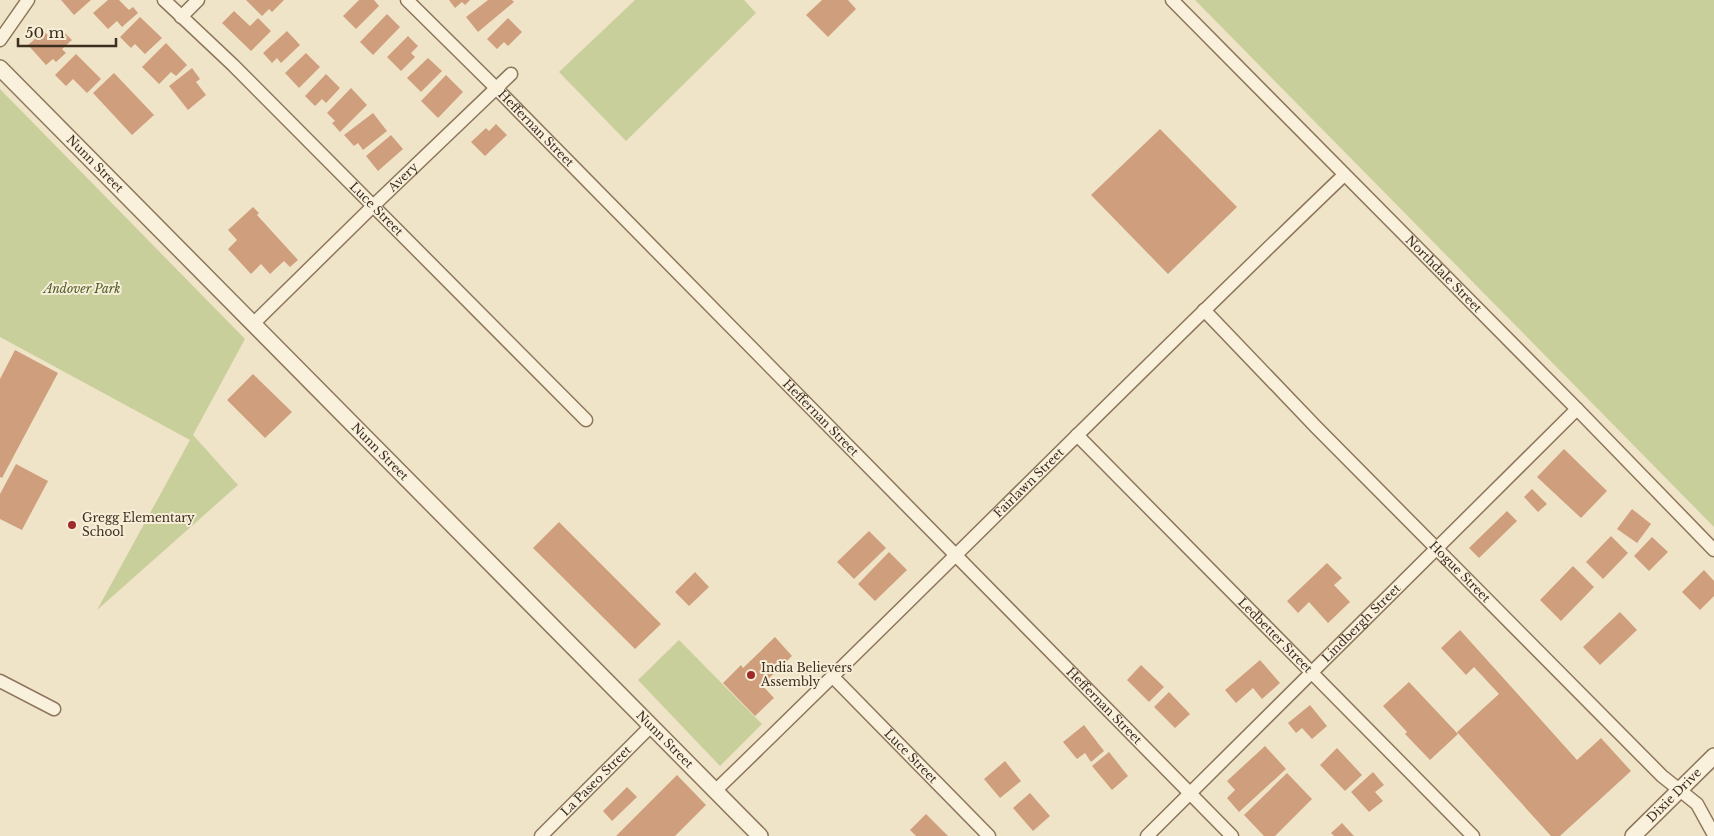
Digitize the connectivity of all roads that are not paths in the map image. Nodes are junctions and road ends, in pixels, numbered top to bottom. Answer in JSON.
{"nodes":[{"id":1,"x":28,"y":0,"type":"edge"},
{"id":2,"x":164,"y":0,"type":"edge"},
{"id":3,"x":198,"y":0,"type":"edge"},
{"id":4,"x":408,"y":0,"type":"edge"},
{"id":5,"x":1172,"y":0,"type":"edge"},
{"id":6,"x":181,"y":17,"type":"junction"},
{"id":7,"x":0,"y":40,"type":"edge"},
{"id":8,"x":0,"y":68,"type":"edge"},
{"id":9,"x":511,"y":74,"type":"dead end"},
{"id":10,"x":496,"y":88,"type":"junction"},
{"id":11,"x":1344,"y":175,"type":"junction"},
{"id":12,"x":372,"y":206,"type":"junction"},
{"id":13,"x":1204,"y":310,"type":"junction"},
{"id":14,"x":253,"y":324,"type":"junction"},
{"id":15,"x":1576,"y":409,"type":"junction"},
{"id":16,"x":586,"y":420,"type":"dead end"},
{"id":17,"x":1077,"y":435,"type":"junction"},
{"id":18,"x":1438,"y":549,"type":"junction"},
{"id":19,"x":1714,"y":550,"type":"edge"},
{"id":20,"x":955,"y":555,"type":"junction"},
{"id":21,"x":1312,"y":674,"type":"junction"},
{"id":22,"x":833,"y":677,"type":"junction"},
{"id":23,"x":0,"y":681,"type":"edge"},
{"id":24,"x":54,"y":709,"type":"dead end"},
{"id":25,"x":651,"y":726,"type":"junction"},
{"id":26,"x":1714,"y":756,"type":"edge"},
{"id":27,"x":1680,"y":790,"type":"junction"},
{"id":28,"x":715,"y":791,"type":"junction"},
{"id":29,"x":1190,"y":794,"type":"junction"},
{"id":30,"x":1714,"y":835,"type":"edge"},
{"id":31,"x":540,"y":836,"type":"edge"},
{"id":32,"x":760,"y":836,"type":"edge"},
{"id":33,"x":989,"y":836,"type":"edge"},
{"id":34,"x":1148,"y":836,"type":"edge"},
{"id":35,"x":1232,"y":836,"type":"edge"},
{"id":36,"x":1473,"y":836,"type":"edge"},
{"id":37,"x":1633,"y":836,"type":"edge"}],
"edges":[{"from":1,"to":7,"type":"street"},
{"from":2,"to":6,"type":"street","name":"Luce Street"},
{"from":3,"to":6,"type":"street"},
{"from":4,"to":10,"type":"street","name":"Heffernan Street"},
{"from":5,"to":11,"type":"street","name":"Northdale Street"},
{"from":6,"to":12,"type":"street","name":"Luce Street"},
{"from":8,"to":14,"type":"street","name":"Nunn Street"},
{"from":9,"to":10,"type":"street","name":"Avery"},
{"from":10,"to":12,"type":"street","name":"Avery"},
{"from":10,"to":20,"type":"street","name":"Heffernan Street"},
{"from":11,"to":13,"type":"street","name":"Fairlawn Street"},
{"from":11,"to":15,"type":"street","name":"Northdale Street"},
{"from":12,"to":14,"type":"street","name":"Avery"},
{"from":12,"to":16,"type":"street","name":"Luce Street"},
{"from":13,"to":17,"type":"street","name":"Fairlawn Street"},
{"from":13,"to":18,"type":"street","name":"Hogue Street"},
{"from":14,"to":25,"type":"street","name":"Nunn Street"},
{"from":15,"to":18,"type":"street","name":"Lindbergh Street"},
{"from":15,"to":19,"type":"street","name":"Northdale Street"},
{"from":17,"to":20,"type":"street","name":"Fairlawn Street"},
{"from":17,"to":21,"type":"street","name":"Ledbetter Street"},
{"from":18,"to":21,"type":"street","name":"Lindbergh Street"},
{"from":18,"to":27,"type":"street","name":"Hogue Street"},
{"from":20,"to":22,"type":"street","name":"Fairlawn Street"},
{"from":20,"to":29,"type":"street","name":"Heffernan Street"},
{"from":21,"to":29,"type":"street","name":"Lindbergh Street"},
{"from":21,"to":36,"type":"street","name":"Ledbetter Street"},
{"from":22,"to":28,"type":"street","name":"Fairlawn Street"},
{"from":22,"to":33,"type":"street","name":"Luce Street"},
{"from":23,"to":24,"type":"street"},
{"from":25,"to":28,"type":"street","name":"Nunn Street"},
{"from":25,"to":31,"type":"street","name":"La Paseo Street"},
{"from":26,"to":27,"type":"street","name":"Dixie Drive"},
{"from":27,"to":30,"type":"street","name":"Hogue Street"},
{"from":27,"to":37,"type":"street","name":"Dixie Drive"},
{"from":28,"to":32,"type":"street","name":"Nunn Street"},
{"from":29,"to":34,"type":"street","name":"Lindbergh Street"},
{"from":29,"to":35,"type":"street","name":"Heffernan Street"}]}
